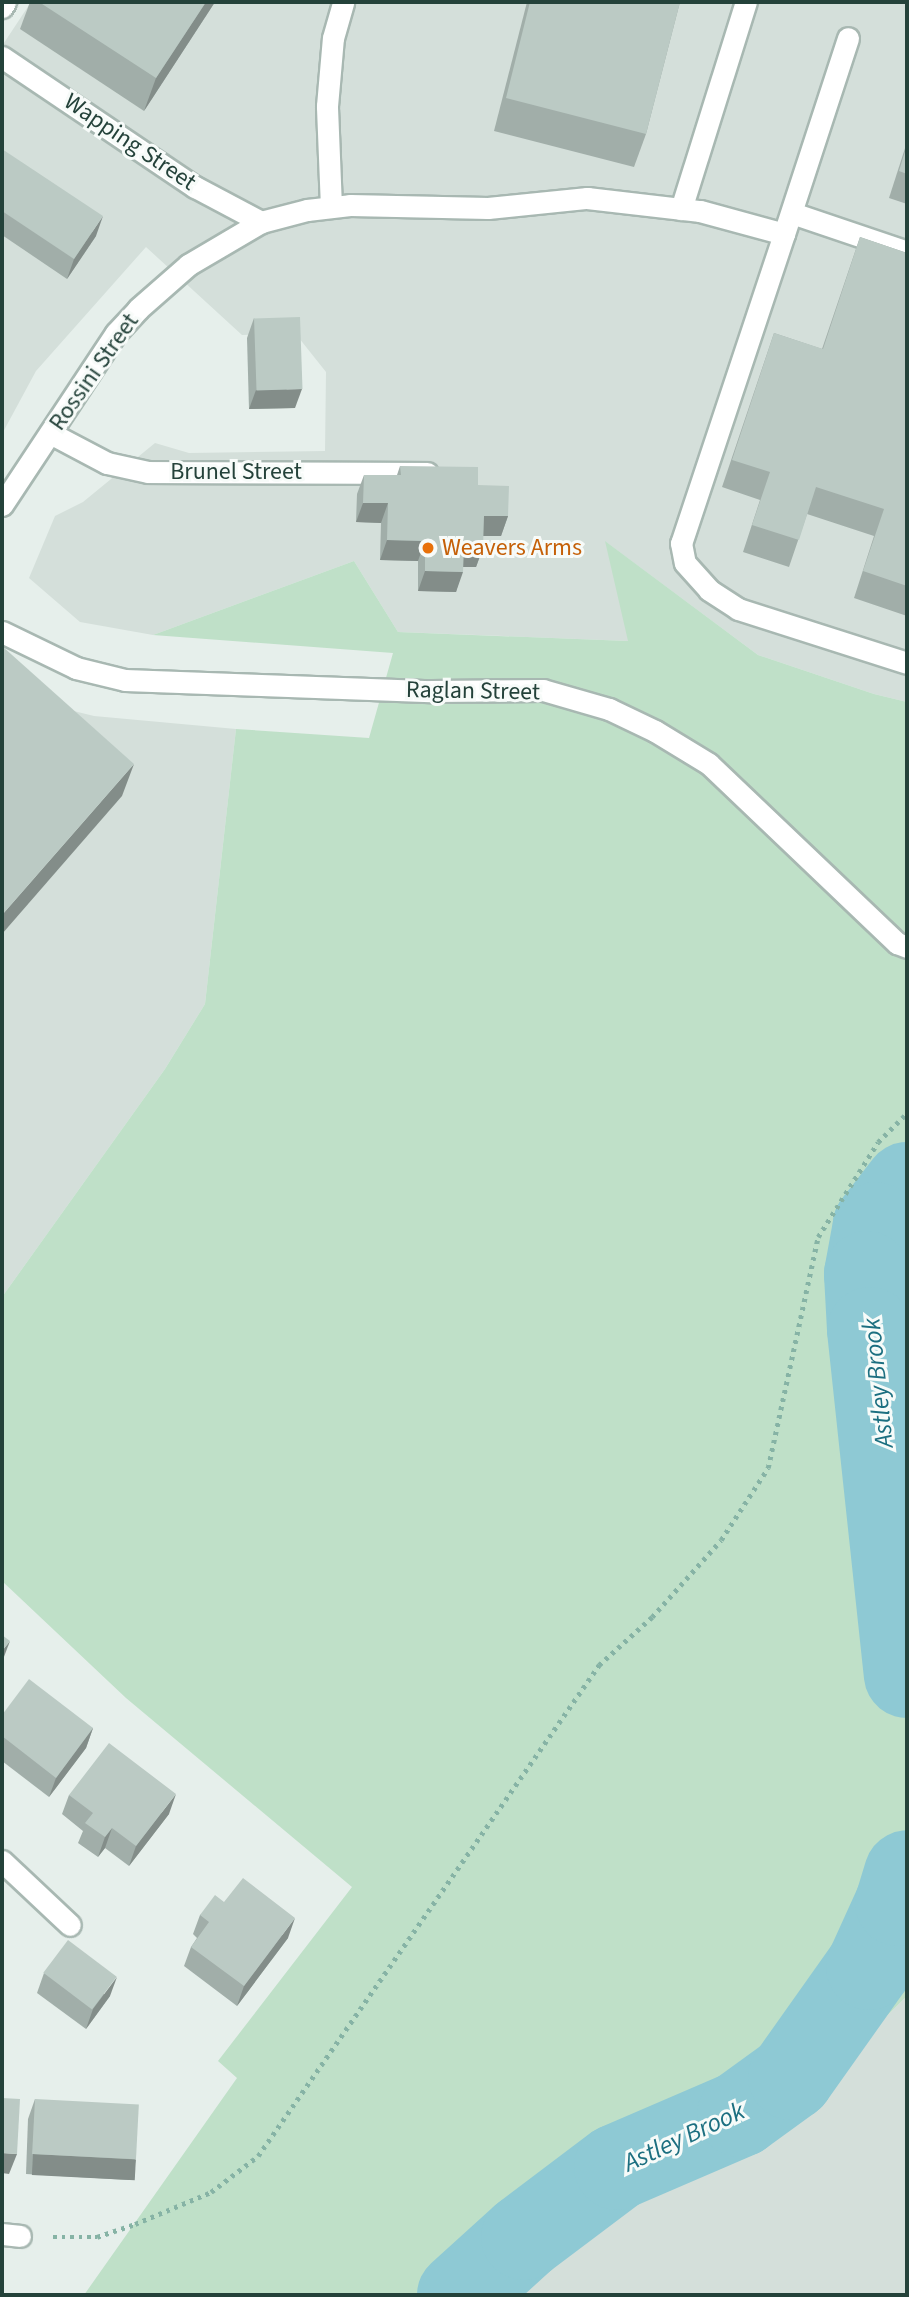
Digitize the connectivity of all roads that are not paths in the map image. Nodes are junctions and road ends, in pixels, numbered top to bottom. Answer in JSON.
{"nodes":[{"id":1,"x":5,"y":2,"type":"edge"},
{"id":2,"x":343,"y":2,"type":"edge"},
{"id":3,"x":746,"y":2,"type":"edge"},
{"id":4,"x":2,"y":7,"type":"edge"},
{"id":5,"x":848,"y":38,"type":"dead end"},
{"id":6,"x":2,"y":57,"type":"edge"},
{"id":7,"x":331,"y":207,"type":"junction"},
{"id":8,"x":681,"y":209,"type":"junction"},
{"id":9,"x":792,"y":213,"type":"junction"},
{"id":10,"x":261,"y":222,"type":"junction"},
{"id":11,"x":784,"y":234,"type":"junction"},
{"id":12,"x":907,"y":252,"type":"edge"},
{"id":13,"x":50,"y":433,"type":"junction"},
{"id":14,"x":429,"y":473,"type":"edge"},
{"id":15,"x":2,"y":505,"type":"edge"},
{"id":16,"x":2,"y":632,"type":"edge"},
{"id":17,"x":907,"y":663,"type":"edge"},
{"id":18,"x":907,"y":947,"type":"edge"},
{"id":19,"x":5,"y":1871,"type":"edge"},
{"id":20,"x":70,"y":1925,"type":"dead end"}],
"edges":[{"from":1,"to":4,"type":"street"},
{"from":2,"to":7,"type":"street"},
{"from":3,"to":8,"type":"street"},
{"from":5,"to":9,"type":"street"},
{"from":6,"to":10,"type":"street","name":"Wapping Street"},
{"from":7,"to":8,"type":"street","name":"Rossini Street"},
{"from":7,"to":10,"type":"street","name":"Rossini Street"},
{"from":8,"to":11,"type":"street","name":"Rossini Street"},
{"from":9,"to":11,"type":"street"},
{"from":9,"to":12,"type":"street"},
{"from":10,"to":13,"type":"street","name":"Rossini Street"},
{"from":11,"to":17,"type":"street"},
{"from":13,"to":14,"type":"street","name":"Brunel Street"},
{"from":13,"to":15,"type":"street","name":"Rossini Street"},
{"from":16,"to":18,"type":"street","name":"Raglan Street"},
{"from":19,"to":20,"type":"street"}]}
